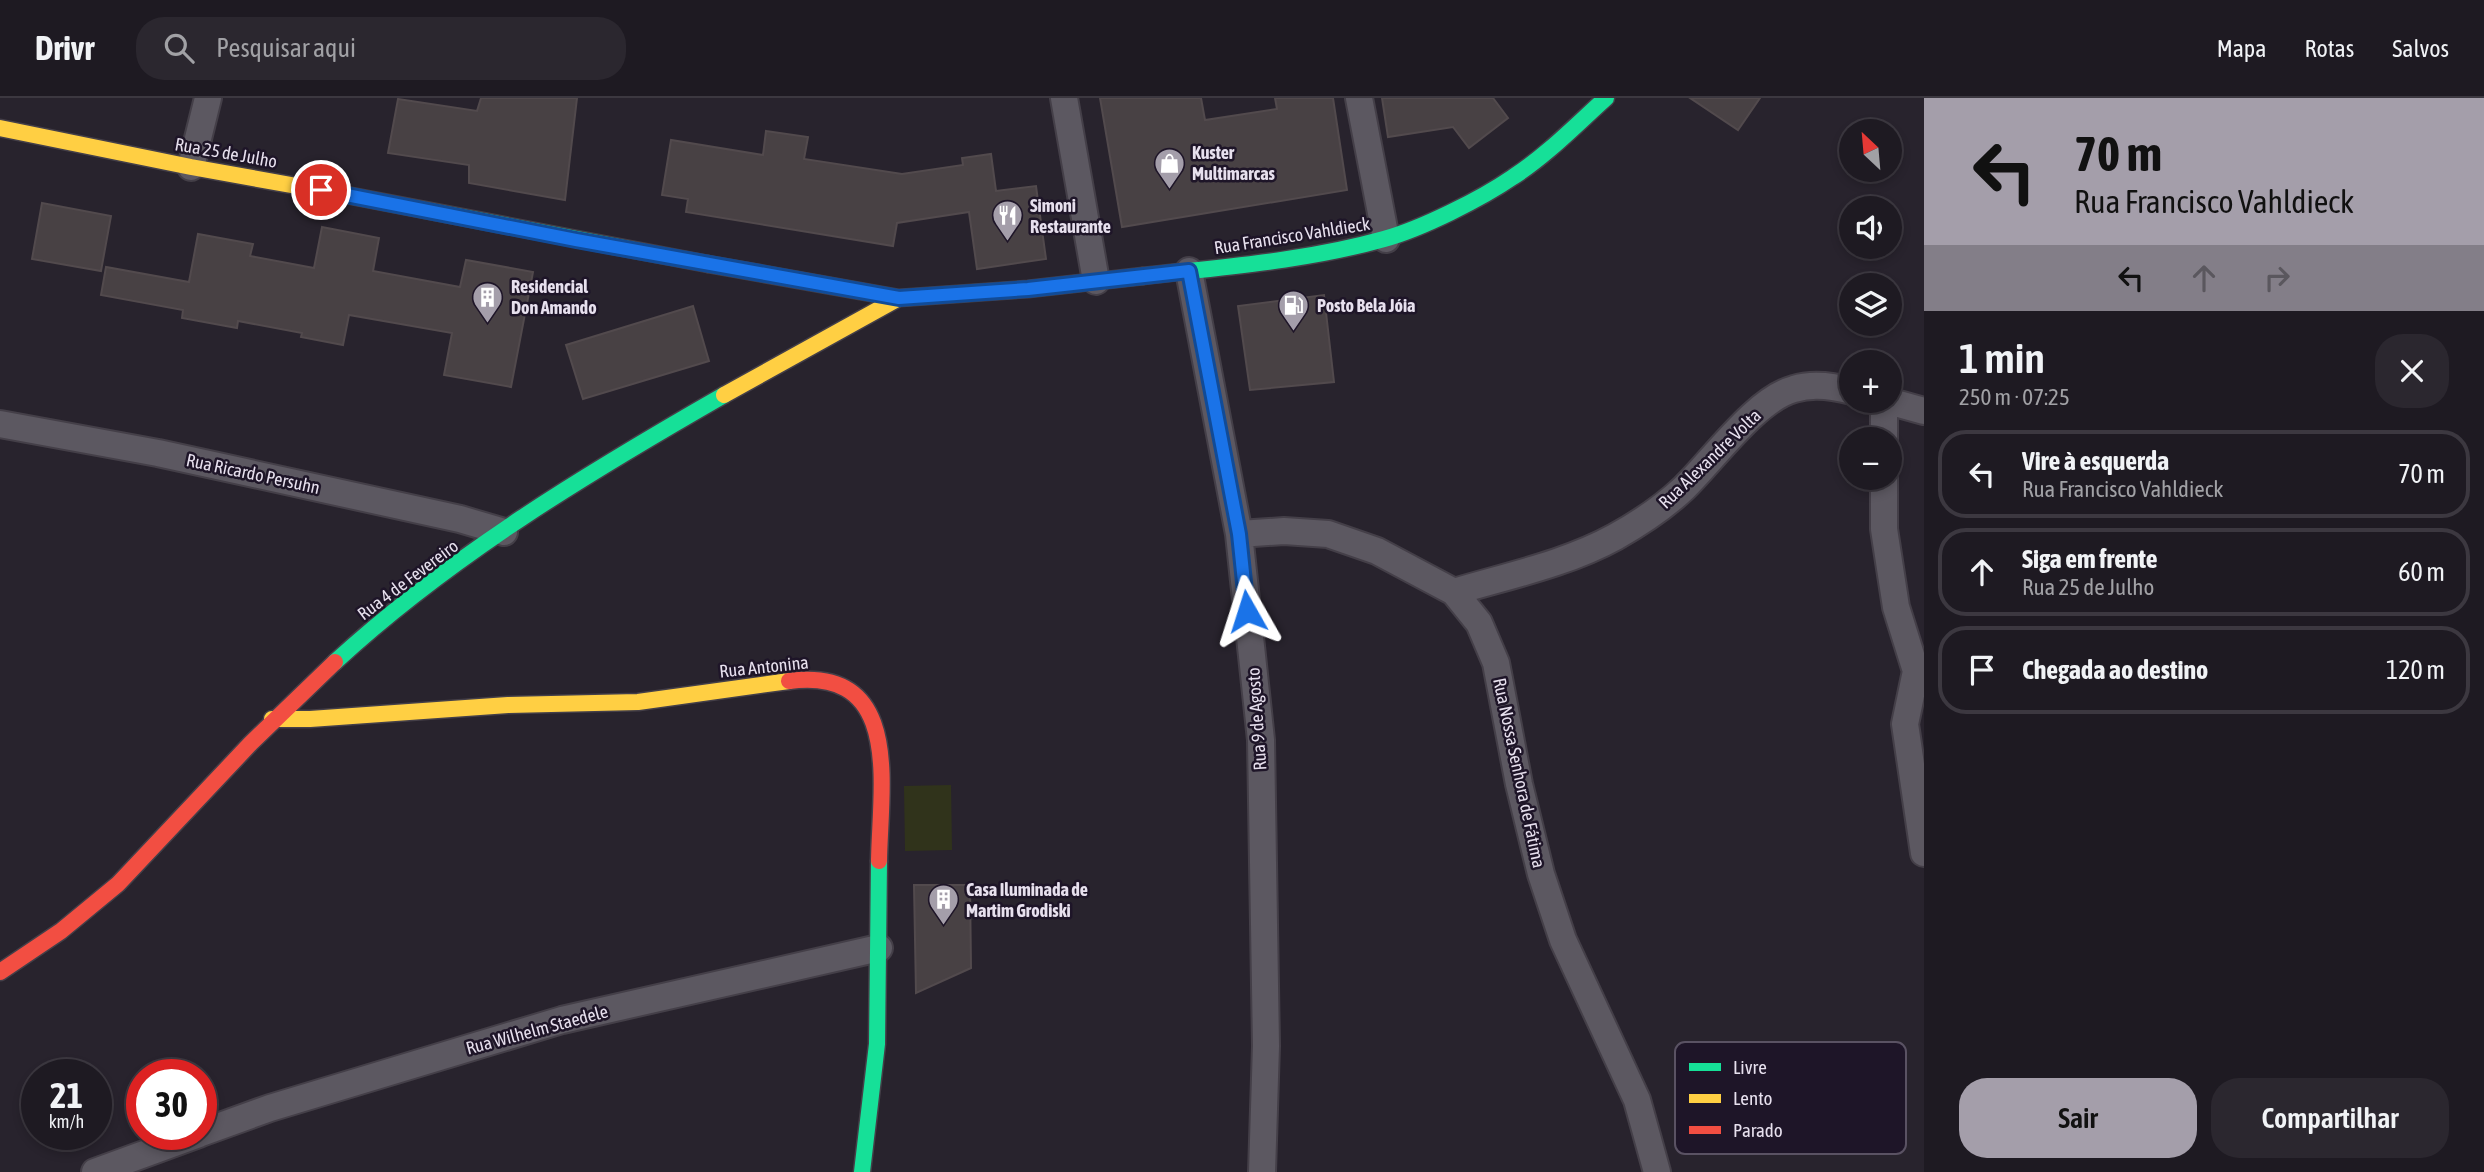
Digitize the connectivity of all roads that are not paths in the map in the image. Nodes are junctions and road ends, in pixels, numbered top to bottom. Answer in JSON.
{"nodes":[{"id":1,"x":208,"y":98,"type":"edge"},
{"id":2,"x":1064,"y":98,"type":"edge"},
{"id":3,"x":1359,"y":98,"type":"edge"},
{"id":4,"x":1606,"y":98,"type":"edge"},
{"id":5,"x":0,"y":128,"type":"edge"},
{"id":6,"x":191,"y":167,"type":"junction"},
{"id":7,"x":1386,"y":239,"type":"junction"},
{"id":8,"x":1189,"y":271,"type":"junction"},
{"id":9,"x":1096,"y":281,"type":"junction"},
{"id":10,"x":899,"y":298,"type":"junction"},
{"id":11,"x":1839,"y":388,"type":"edge"},
{"id":12,"x":1902,"y":405,"type":"edge"},
{"id":13,"x":1924,"y":411,"type":"edge"},
{"id":14,"x":0,"y":425,"type":"edge"},
{"id":15,"x":1884,"y":490,"type":"edge"},
{"id":16,"x":504,"y":532,"type":"junction"},
{"id":17,"x":1239,"y":534,"type":"junction"},
{"id":18,"x":1454,"y":592,"type":"junction"},
{"id":19,"x":1920,"y":673,"type":"edge"},
{"id":20,"x":272,"y":719,"type":"junction"},
{"id":21,"x":1924,"y":853,"type":"edge"},
{"id":22,"x":879,"y":948,"type":"junction"},
{"id":23,"x":0,"y":972,"type":"edge"},
{"id":24,"x":217,"y":1128,"type":"edge"},
{"id":25,"x":156,"y":1150,"type":"edge"},
{"id":26,"x":95,"y":1172,"type":"edge"},
{"id":27,"x":862,"y":1172,"type":"edge"},
{"id":28,"x":1262,"y":1172,"type":"edge"},
{"id":29,"x":1657,"y":1172,"type":"edge"}],
"edges":[{"from":1,"to":6,"type":"street"},
{"from":2,"to":9,"type":"street"},
{"from":3,"to":7,"type":"street"},
{"from":4,"to":7,"type":"street","name":"Rua Francisco Vahldieck"},
{"from":5,"to":6,"type":"street","name":"Rua 25 de Julho"},
{"from":6,"to":10,"type":"street","name":"Rua 25 de Julho"},
{"from":7,"to":8,"type":"street","name":"Rua Francisco Vahldieck"},
{"from":8,"to":9,"type":"street","name":"Rua Francisco Vahldieck"},
{"from":8,"to":17,"type":"street","name":"Rua 9 de Agosto"},
{"from":9,"to":10,"type":"street","name":"Rua Francisco Vahldieck"},
{"from":10,"to":16,"type":"street","name":"Rua 4 de Fevereiro"},
{"from":11,"to":18,"type":"street","name":"Rua Alexandre Volta"},
{"from":12,"to":13,"type":"street"},
{"from":14,"to":16,"type":"street","name":"Rua Ricardo Persuhn"},
{"from":15,"to":19,"type":"street"},
{"from":16,"to":20,"type":"street","name":"Rua 4 de Fevereiro"},
{"from":17,"to":18,"type":"street","name":"Rua Nossa Senhora de Fátima"},
{"from":17,"to":28,"type":"street","name":"Rua 9 de Agosto"},
{"from":18,"to":29,"type":"street","name":"Rua Nossa Senhora de Fátima"},
{"from":19,"to":21,"type":"street"},
{"from":20,"to":22,"type":"street","name":"Rua Antonina"},
{"from":20,"to":23,"type":"street","name":"Rua 4 de Fevereiro"},
{"from":22,"to":24,"type":"street","name":"Rua Wilhelm Staedele"},
{"from":22,"to":27,"type":"street","name":"Rua Antonina"},
{"from":25,"to":26,"type":"street","name":"Rua Wilhelm Staedele"}]}
